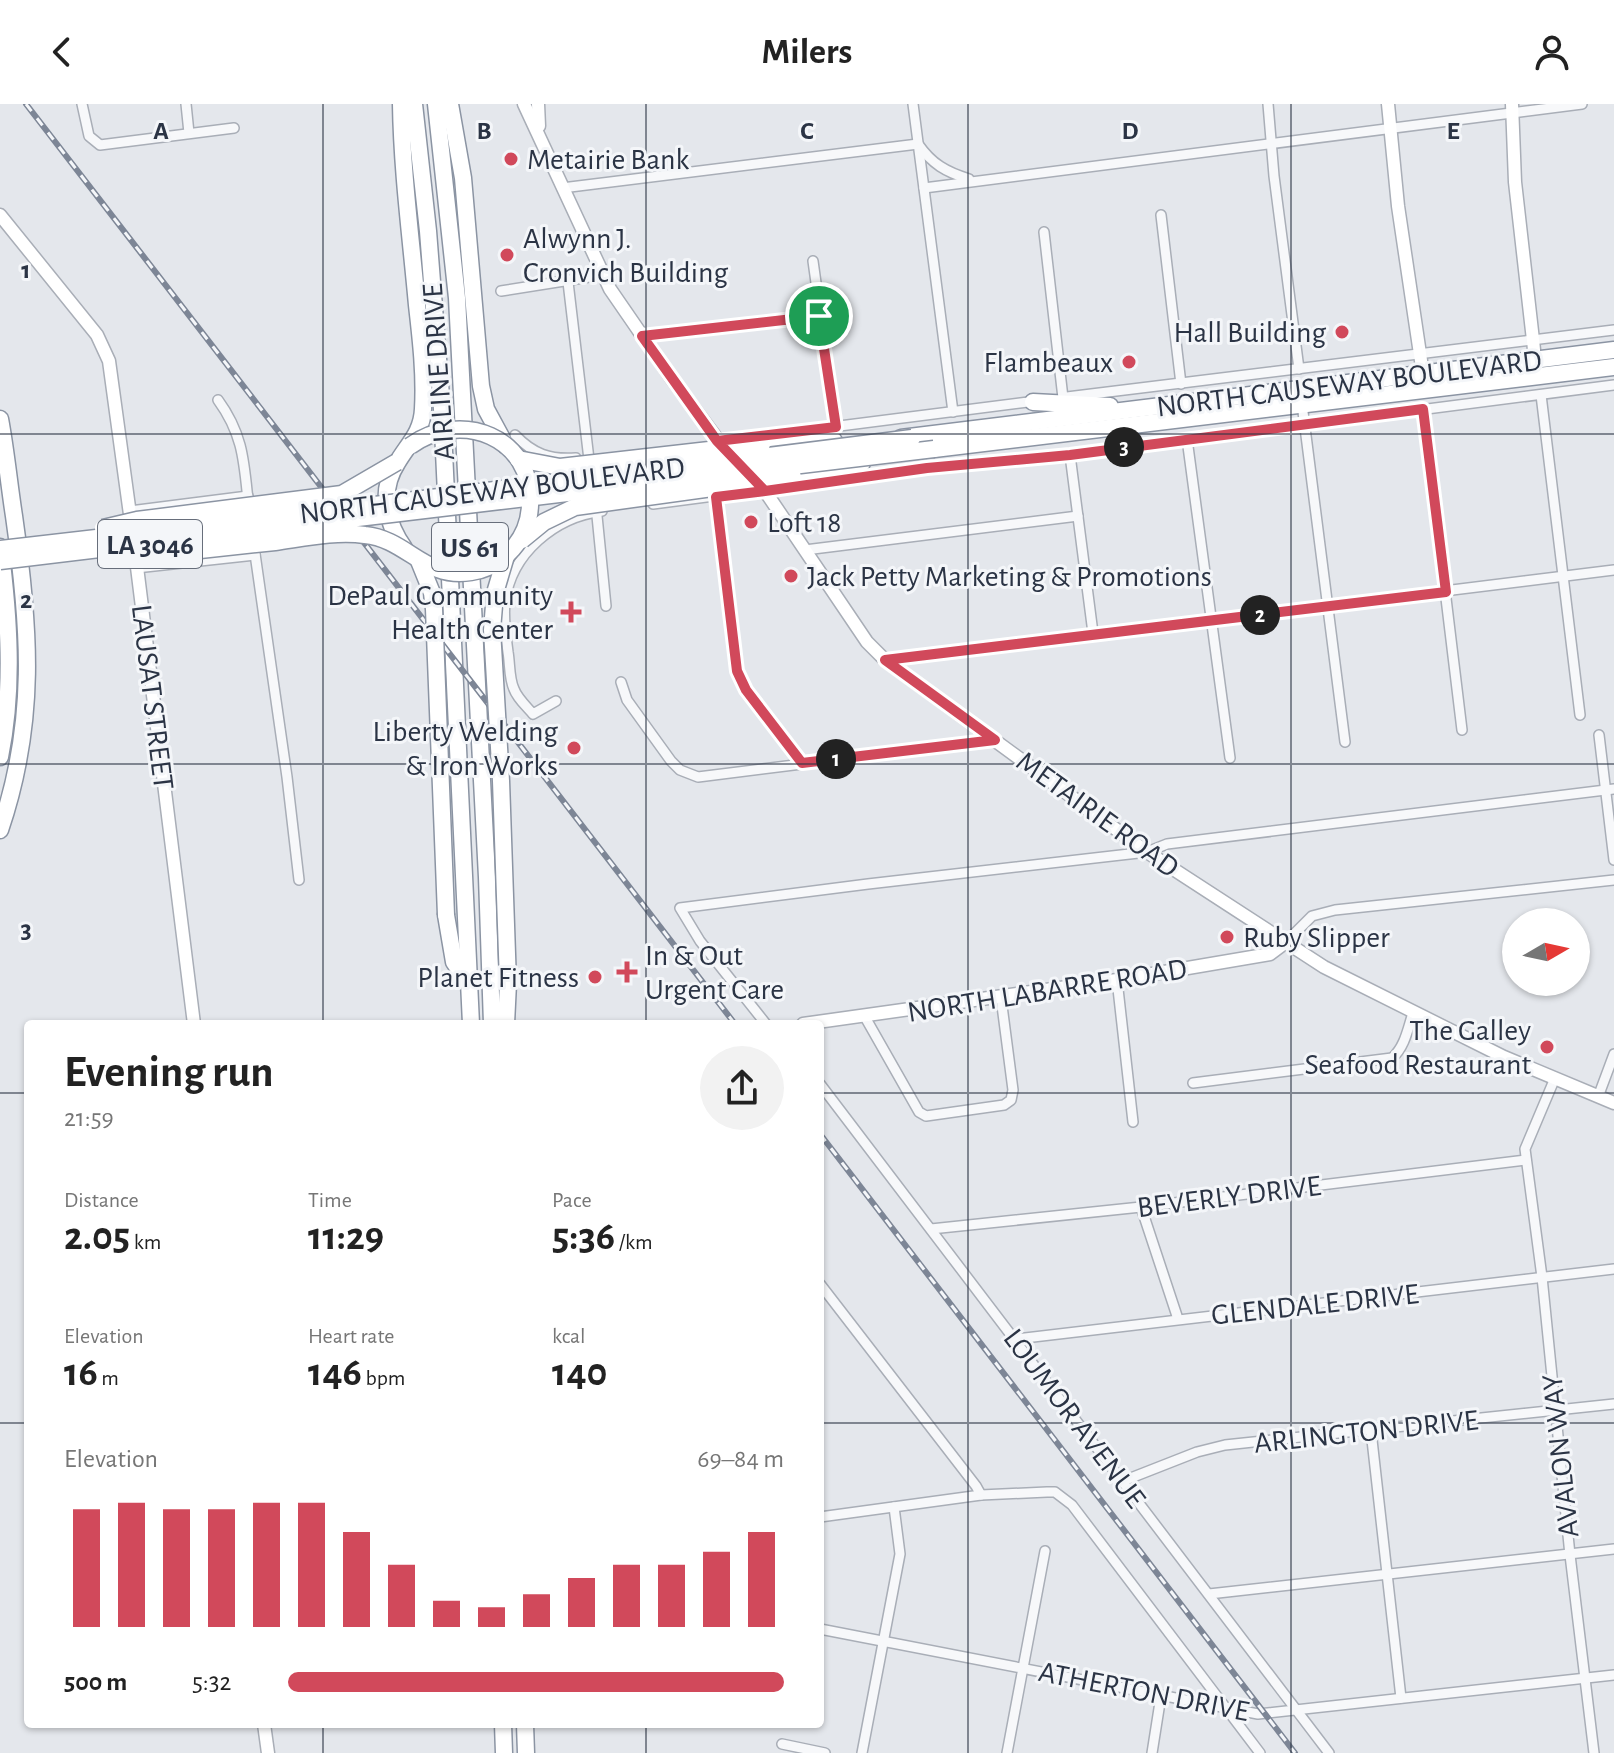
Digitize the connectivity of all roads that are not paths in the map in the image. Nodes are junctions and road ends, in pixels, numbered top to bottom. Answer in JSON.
{"nodes":[{"id":1,"x":82,"y":104,"type":"edge"},
{"id":2,"x":186,"y":104,"type":"edge"},
{"id":3,"x":401,"y":104,"type":"edge"},
{"id":4,"x":414,"y":104,"type":"edge"},
{"id":5,"x":436,"y":104,"type":"edge"},
{"id":6,"x":450,"y":104,"type":"edge"},
{"id":7,"x":524,"y":104,"type":"edge"},
{"id":8,"x":538,"y":104,"type":"edge"},
{"id":9,"x":913,"y":104,"type":"edge"},
{"id":10,"x":1268,"y":104,"type":"edge"},
{"id":11,"x":1388,"y":104,"type":"edge"},
{"id":12,"x":1582,"y":104,"type":"edge"},
{"id":13,"x":1513,"y":108,"type":"edge"},
{"id":14,"x":234,"y":128,"type":"dead end"},
{"id":15,"x":1390,"y":128,"type":"junction"},
{"id":16,"x":189,"y":133,"type":"junction"},
{"id":17,"x":1272,"y":143,"type":"junction"},
{"id":18,"x":918,"y":144,"type":"junction"},
{"id":19,"x":543,"y":145,"type":"junction"},
{"id":20,"x":972,"y":181,"type":"junction"},
{"id":21,"x":562,"y":188,"type":"junction"},
{"id":22,"x":924,"y":188,"type":"junction"},
{"id":23,"x":0,"y":215,"type":"edge"},
{"id":24,"x":1161,"y":215,"type":"dead end"},
{"id":25,"x":1044,"y":232,"type":"dead end"},
{"id":26,"x":813,"y":261,"type":"dead end"},
{"id":27,"x":602,"y":275,"type":"junction"},
{"id":28,"x":568,"y":282,"type":"junction"},
{"id":29,"x":501,"y":291,"type":"dead end"},
{"id":30,"x":819,"y":316,"type":"junction"},
{"id":31,"x":1614,"y":330,"type":"edge"},
{"id":32,"x":642,"y":336,"type":"junction"},
{"id":33,"x":1533,"y":340,"type":"junction"},
{"id":34,"x":1614,"y":350,"type":"edge"},
{"id":35,"x":1420,"y":353,"type":"junction"},
{"id":36,"x":1535,"y":360,"type":"junction"},
{"id":37,"x":1614,"y":367,"type":"edge"},
{"id":38,"x":1299,"y":369,"type":"junction"},
{"id":39,"x":1423,"y":374,"type":"junction"},
{"id":40,"x":1497,"y":381,"type":"junction"},
{"id":41,"x":1181,"y":384,"type":"junction"},
{"id":42,"x":1614,"y":385,"type":"edge"},
{"id":43,"x":1448,"y":386,"type":"junction"},
{"id":44,"x":1541,"y":395,"type":"junction"},
{"id":45,"x":1301,"y":397,"type":"junction"},
{"id":46,"x":1063,"y":398,"type":"junction"},
{"id":47,"x":218,"y":400,"type":"dead end"},
{"id":48,"x":1033,"y":402,"type":"junction"},
{"id":49,"x":1423,"y":409,"type":"junction"},
{"id":50,"x":1132,"y":410,"type":"junction"},
{"id":51,"x":953,"y":412,"type":"junction"},
{"id":52,"x":0,"y":419,"type":"edge"},
{"id":53,"x":1305,"y":424,"type":"junction"},
{"id":54,"x":836,"y":427,"type":"junction"},
{"id":55,"x":1187,"y":439,"type":"junction"},
{"id":56,"x":717,"y":441,"type":"junction"},
{"id":57,"x":933,"y":442,"type":"junction"},
{"id":58,"x":914,"y":444,"type":"junction"},
{"id":59,"x":410,"y":446,"type":"junction"},
{"id":60,"x":513,"y":446,"type":"junction"},
{"id":61,"x":1070,"y":455,"type":"junction"},
{"id":62,"x":588,"y":457,"type":"junction"},
{"id":63,"x":397,"y":462,"type":"junction"},
{"id":64,"x":765,"y":491,"type":"junction"},
{"id":65,"x":248,"y":496,"type":"junction"},
{"id":66,"x":716,"y":497,"type":"junction"},
{"id":67,"x":130,"y":511,"type":"junction"},
{"id":68,"x":596,"y":511,"type":"junction"},
{"id":69,"x":1078,"y":516,"type":"junction"},
{"id":70,"x":0,"y":547,"type":"edge"},
{"id":71,"x":404,"y":548,"type":"junction"},
{"id":72,"x":805,"y":550,"type":"junction"},
{"id":73,"x":32,"y":551,"type":"junction"},
{"id":74,"x":510,"y":551,"type":"junction"},
{"id":75,"x":255,"y":555,"type":"junction"},
{"id":76,"x":0,"y":561,"type":"edge"},
{"id":77,"x":419,"y":561,"type":"junction"},
{"id":78,"x":136,"y":568,"type":"junction"},
{"id":79,"x":1614,"y":570,"type":"edge"},
{"id":80,"x":1563,"y":577,"type":"junction"},
{"id":81,"x":1446,"y":592,"type":"junction"},
{"id":82,"x":606,"y":606,"type":"dead end"},
{"id":83,"x":1329,"y":606,"type":"junction"},
{"id":84,"x":1211,"y":621,"type":"junction"},
{"id":85,"x":1093,"y":633,"type":"junction"},
{"id":86,"x":885,"y":660,"type":"junction"},
{"id":87,"x":621,"y":682,"type":"dead end"},
{"id":88,"x":556,"y":701,"type":"dead end"},
{"id":89,"x":1580,"y":715,"type":"dead end"},
{"id":90,"x":1462,"y":730,"type":"dead end"},
{"id":91,"x":1599,"y":735,"type":"dead end"},
{"id":92,"x":995,"y":740,"type":"junction"},
{"id":93,"x":1345,"y":742,"type":"dead end"},
{"id":94,"x":0,"y":757,"type":"edge"},
{"id":95,"x":1230,"y":758,"type":"dead end"},
{"id":96,"x":802,"y":763,"type":"junction"},
{"id":97,"x":1609,"y":789,"type":"edge"},
{"id":98,"x":0,"y":830,"type":"edge"},
{"id":99,"x":1147,"y":852,"type":"junction"},
{"id":100,"x":1614,"y":860,"type":"edge"},
{"id":101,"x":299,"y":880,"type":"dead end"},
{"id":102,"x":1614,"y":880,"type":"edge"},
{"id":103,"x":1286,"y":942,"type":"junction"},
{"id":104,"x":1117,"y":980,"type":"junction"},
{"id":105,"x":469,"y":984,"type":"junction"},
{"id":106,"x":1001,"y":998,"type":"junction"},
{"id":107,"x":1413,"y":1013,"type":"junction"},
{"id":108,"x":865,"y":1017,"type":"junction"},
{"id":109,"x":193,"y":1020,"type":"edge"},
{"id":110,"x":471,"y":1020,"type":"edge"},
{"id":111,"x":492,"y":1020,"type":"edge"},
{"id":112,"x":506,"y":1020,"type":"edge"},
{"id":113,"x":763,"y":1020,"type":"edge"},
{"id":114,"x":824,"y":1022,"type":"edge"},
{"id":115,"x":1614,"y":1054,"type":"edge"},
{"id":116,"x":1555,"y":1078,"type":"junction"},
{"id":117,"x":1193,"y":1083,"type":"dead end"},
{"id":118,"x":824,"y":1089,"type":"edge"},
{"id":119,"x":1598,"y":1097,"type":"junction"},
{"id":120,"x":1614,"y":1103,"type":"edge"},
{"id":121,"x":1133,"y":1122,"type":"dead end"},
{"id":122,"x":1526,"y":1160,"type":"junction"},
{"id":123,"x":1141,"y":1207,"type":"junction"},
{"id":124,"x":931,"y":1229,"type":"junction"},
{"id":125,"x":1614,"y":1269,"type":"edge"},
{"id":126,"x":1542,"y":1277,"type":"junction"},
{"id":127,"x":824,"y":1289,"type":"edge"},
{"id":128,"x":1178,"y":1319,"type":"junction"},
{"id":129,"x":1016,"y":1339,"type":"junction"},
{"id":130,"x":1614,"y":1404,"type":"edge"},
{"id":131,"x":1555,"y":1412,"type":"junction"},
{"id":132,"x":1371,"y":1431,"type":"junction"},
{"id":133,"x":1123,"y":1481,"type":"junction"},
{"id":134,"x":981,"y":1495,"type":"junction"},
{"id":135,"x":894,"y":1507,"type":"junction"},
{"id":136,"x":824,"y":1516,"type":"edge"},
{"id":137,"x":1614,"y":1549,"type":"edge"},
{"id":138,"x":1045,"y":1551,"type":"dead end"},
{"id":139,"x":1570,"y":1555,"type":"junction"},
{"id":140,"x":1387,"y":1575,"type":"junction"},
{"id":141,"x":1209,"y":1594,"type":"junction"},
{"id":142,"x":824,"y":1630,"type":"edge"},
{"id":143,"x":884,"y":1642,"type":"junction"},
{"id":144,"x":1023,"y":1668,"type":"junction"},
{"id":145,"x":1614,"y":1675,"type":"edge"},
{"id":146,"x":1586,"y":1679,"type":"junction"},
{"id":147,"x":1161,"y":1696,"type":"junction"},
{"id":148,"x":1401,"y":1698,"type":"junction"},
{"id":149,"x":1224,"y":1706,"type":"junction"},
{"id":150,"x":1296,"y":1711,"type":"junction"},
{"id":151,"x":265,"y":1728,"type":"edge"},
{"id":152,"x":503,"y":1728,"type":"edge"},
{"id":153,"x":525,"y":1728,"type":"edge"},
{"id":154,"x":782,"y":1744,"type":"dead end"},
{"id":155,"x":268,"y":1753,"type":"edge"},
{"id":156,"x":504,"y":1753,"type":"edge"},
{"id":157,"x":526,"y":1753,"type":"edge"},
{"id":158,"x":825,"y":1753,"type":"edge"},
{"id":159,"x":862,"y":1753,"type":"edge"},
{"id":160,"x":1007,"y":1753,"type":"edge"},
{"id":161,"x":1152,"y":1753,"type":"edge"},
{"id":162,"x":1260,"y":1753,"type":"edge"},
{"id":163,"x":1329,"y":1753,"type":"edge"},
{"id":164,"x":1594,"y":1753,"type":"edge"}],
"edges":[{"from":1,"to":16,"type":"street"},
{"from":2,"to":16,"type":"street"},
{"from":3,"to":59,"type":"highway"},
{"from":4,"to":105,"type":"highway","name":"AIRLINE DRIVE","number":"US 61"},
{"from":5,"to":111,"type":"highway","name":"AIRLINE DRIVE","number":"US 61"},
{"from":6,"to":60,"type":"highway"},
{"from":7,"to":19,"type":"main road","name":"METAIRIE ROAD"},
{"from":8,"to":19,"type":"main road"},
{"from":9,"to":18,"type":"street"},
{"from":10,"to":17,"type":"street"},
{"from":11,"to":15,"type":"main road"},
{"from":12,"to":13,"type":"street"},
{"from":13,"to":15,"type":"street"},
{"from":13,"to":33,"type":"main road"},
{"from":14,"to":16,"type":"street"},
{"from":15,"to":17,"type":"street"},
{"from":15,"to":35,"type":"main road"},
{"from":17,"to":20,"type":"street"},
{"from":17,"to":38,"type":"street"},
{"from":18,"to":20,"type":"street"},
{"from":18,"to":21,"type":"street"},
{"from":18,"to":22,"type":"street"},
{"from":19,"to":21,"type":"main road","name":"METAIRIE ROAD"},
{"from":20,"to":22,"type":"street"},
{"from":21,"to":27,"type":"main road","name":"METAIRIE ROAD"},
{"from":22,"to":51,"type":"street"},
{"from":23,"to":67,"type":"main road","name":"LAUSAT STREET"},
{"from":24,"to":41,"type":"street"},
{"from":25,"to":46,"type":"street"},
{"from":26,"to":30,"type":"street"},
{"from":27,"to":28,"type":"street"},
{"from":27,"to":32,"type":"main road","name":"METAIRIE ROAD"},
{"from":28,"to":29,"type":"street"},
{"from":28,"to":62,"type":"street"},
{"from":30,"to":32,"type":"street"},
{"from":30,"to":54,"type":"street"},
{"from":31,"to":33,"type":"street","name":"NORTH CAUSEWAY BOULEVARD"},
{"from":32,"to":56,"type":"main road","name":"METAIRIE ROAD"},
{"from":33,"to":35,"type":"street","name":"NORTH CAUSEWAY BOULEVARD"},
{"from":33,"to":36,"type":"main road"},
{"from":34,"to":36,"type":"highway","name":"NORTH CAUSEWAY BOULEVARD"},
{"from":35,"to":38,"type":"street","name":"NORTH CAUSEWAY BOULEVARD"},
{"from":35,"to":39,"type":"main road"},
{"from":36,"to":39,"type":"highway","name":"NORTH CAUSEWAY BOULEVARD"},
{"from":36,"to":40,"type":"main road"},
{"from":37,"to":40,"type":"highway","name":"NORTH CAUSEWAY BOULEVARD"},
{"from":38,"to":41,"type":"street","name":"NORTH CAUSEWAY BOULEVARD"},
{"from":39,"to":43,"type":"main road"},
{"from":39,"to":45,"type":"highway","name":"NORTH CAUSEWAY BOULEVARD"},
{"from":40,"to":43,"type":"highway","name":"NORTH CAUSEWAY BOULEVARD"},
{"from":41,"to":46,"type":"street","name":"NORTH CAUSEWAY BOULEVARD"},
{"from":42,"to":44,"type":"street","name":"NORTH CAUSEWAY BOULEVARD"},
{"from":43,"to":45,"type":"highway","name":"NORTH CAUSEWAY BOULEVARD"},
{"from":44,"to":49,"type":"street","name":"NORTH CAUSEWAY BOULEVARD"},
{"from":44,"to":80,"type":"street"},
{"from":45,"to":50,"type":"highway","name":"NORTH CAUSEWAY BOULEVARD"},
{"from":45,"to":53,"type":"street"},
{"from":45,"to":57,"type":"highway","name":"NORTH CAUSEWAY BOULEVARD"},
{"from":46,"to":48,"type":"street","name":"NORTH CAUSEWAY BOULEVARD"},
{"from":47,"to":65,"type":"street"},
{"from":48,"to":50,"type":"highway"},
{"from":48,"to":51,"type":"street","name":"NORTH CAUSEWAY BOULEVARD"},
{"from":49,"to":53,"type":"street","name":"NORTH CAUSEWAY BOULEVARD"},
{"from":49,"to":81,"type":"street"},
{"from":50,"to":57,"type":"highway","name":"NORTH CAUSEWAY BOULEVARD"},
{"from":51,"to":54,"type":"street","name":"NORTH CAUSEWAY BOULEVARD"},
{"from":52,"to":98,"type":"highway"},
{"from":53,"to":55,"type":"street","name":"NORTH CAUSEWAY BOULEVARD"},
{"from":53,"to":83,"type":"street"},
{"from":54,"to":56,"type":"street","name":"NORTH CAUSEWAY BOULEVARD"},
{"from":55,"to":61,"type":"street","name":"NORTH CAUSEWAY BOULEVARD"},
{"from":55,"to":84,"type":"street"},
{"from":56,"to":62,"type":"street","name":"NORTH CAUSEWAY BOULEVARD"},
{"from":56,"to":64,"type":"main road","name":"METAIRIE ROAD"},
{"from":57,"to":58,"type":"highway","name":"NORTH CAUSEWAY BOULEVARD"},
{"from":58,"to":60,"type":"highway","bridge":true},
{"from":58,"to":73,"type":"highway","name":"NORTH CAUSEWAY BOULEVARD","bridge":true},
{"from":58,"to":73,"type":"highway","name":"NORTH CAUSEWAY BOULEVARD","number":"LA 3046","bridge":true},
{"from":58,"to":74,"type":"highway","bridge":true},
{"from":59,"to":60,"type":"highway","bridge":true},
{"from":59,"to":63,"type":"highway","bridge":true},
{"from":60,"to":62,"type":"street","name":"NORTH CAUSEWAY BOULEVARD"},
{"from":60,"to":74,"type":"highway","bridge":true},
{"from":61,"to":64,"type":"street","name":"NORTH CAUSEWAY BOULEVARD"},
{"from":61,"to":69,"type":"street"},
{"from":62,"to":68,"type":"street"},
{"from":63,"to":71,"type":"highway","bridge":true},
{"from":63,"to":73,"type":"highway","bridge":true},
{"from":64,"to":66,"type":"street","name":"NORTH CAUSEWAY BOULEVARD"},
{"from":64,"to":72,"type":"main road","name":"METAIRIE ROAD"},
{"from":65,"to":67,"type":"street"},
{"from":65,"to":75,"type":"street"},
{"from":66,"to":68,"type":"street","name":"NORTH CAUSEWAY BOULEVARD"},
{"from":66,"to":96,"type":"street"},
{"from":67,"to":78,"type":"main road","name":"LAUSAT STREET"},
{"from":68,"to":82,"type":"street"},
{"from":68,"to":88,"type":"street","name":"NORTH CAUSEWAY BOULEVARD"},
{"from":69,"to":72,"type":"street"},
{"from":69,"to":85,"type":"street"},
{"from":70,"to":73,"type":"highway","number":"LA 3046","bridge":true},
{"from":70,"to":94,"type":"highway"},
{"from":71,"to":73,"type":"highway","bridge":true},
{"from":71,"to":77,"type":"highway","bridge":true},
{"from":72,"to":86,"type":"main road","name":"METAIRIE ROAD"},
{"from":73,"to":76,"type":"highway","number":"LA 3046","bridge":true},
{"from":74,"to":77,"type":"highway","bridge":true},
{"from":74,"to":112,"type":"highway","bridge":true},
{"from":75,"to":78,"type":"street"},
{"from":75,"to":101,"type":"street"},
{"from":77,"to":105,"type":"highway","bridge":true},
{"from":78,"to":109,"type":"main road","name":"LAUSAT STREET"},
{"from":79,"to":80,"type":"street"},
{"from":80,"to":81,"type":"street"},
{"from":80,"to":89,"type":"street"},
{"from":81,"to":83,"type":"street"},
{"from":81,"to":90,"type":"street"},
{"from":83,"to":84,"type":"street"},
{"from":83,"to":93,"type":"street"},
{"from":84,"to":85,"type":"street"},
{"from":84,"to":95,"type":"street"},
{"from":85,"to":86,"type":"street"},
{"from":86,"to":92,"type":"main road","name":"METAIRIE ROAD"},
{"from":87,"to":96,"type":"street"},
{"from":91,"to":97,"type":"street"},
{"from":92,"to":96,"type":"street"},
{"from":92,"to":99,"type":"main road","name":"METAIRIE ROAD"},
{"from":97,"to":99,"type":"street"},
{"from":97,"to":100,"type":"street"},
{"from":99,"to":103,"type":"main road","name":"METAIRIE ROAD"},
{"from":99,"to":113,"type":"street"},
{"from":102,"to":103,"type":"street"},
{"from":103,"to":104,"type":"main road","name":"NORTH LABARRE ROAD"},
{"from":103,"to":107,"type":"main road","name":"METAIRIE ROAD"},
{"from":104,"to":106,"type":"main road","name":"NORTH LABARRE ROAD"},
{"from":104,"to":121,"type":"street"},
{"from":105,"to":110,"type":"highway","name":"AIRLINE DRIVE","number":"US 61"},
{"from":106,"to":108,"type":"main road","name":"NORTH LABARRE ROAD"},
{"from":106,"to":108,"type":"street"},
{"from":107,"to":116,"type":"main road","name":"METAIRIE ROAD"},
{"from":107,"to":117,"type":"street"},
{"from":108,"to":114,"type":"main road","name":"NORTH LABARRE ROAD"},
{"from":115,"to":119,"type":"street"},
{"from":116,"to":119,"type":"main road","name":"METAIRIE ROAD"},
{"from":116,"to":122,"type":"street"},
{"from":118,"to":124,"type":"street","name":"LOUMOR AVENUE"},
{"from":119,"to":120,"type":"main road","name":"METAIRIE ROAD"},
{"from":122,"to":123,"type":"street","name":"BEVERLY DRIVE"},
{"from":122,"to":126,"type":"street","name":"AVALON WAY"},
{"from":123,"to":124,"type":"street","name":"BEVERLY DRIVE"},
{"from":123,"to":128,"type":"street"},
{"from":124,"to":129,"type":"street","name":"LOUMOR AVENUE"},
{"from":125,"to":126,"type":"street","name":"GLENDALE DRIVE"},
{"from":126,"to":128,"type":"street","name":"GLENDALE DRIVE"},
{"from":126,"to":131,"type":"street","name":"AVALON WAY"},
{"from":127,"to":134,"type":"street"},
{"from":128,"to":129,"type":"street","name":"GLENDALE DRIVE"},
{"from":129,"to":133,"type":"street","name":"LOUMOR AVENUE"},
{"from":130,"to":131,"type":"street","name":"ARLINGTON DRIVE"},
{"from":131,"to":132,"type":"street","name":"ARLINGTON DRIVE"},
{"from":131,"to":139,"type":"street","name":"AVALON WAY"},
{"from":132,"to":133,"type":"street","name":"ARLINGTON DRIVE"},
{"from":132,"to":140,"type":"street"},
{"from":133,"to":141,"type":"street","name":"LOUMOR AVENUE"},
{"from":134,"to":135,"type":"street"},
{"from":134,"to":149,"type":"street","name":"LOUMOR AVENUE"},
{"from":135,"to":136,"type":"street"},
{"from":135,"to":143,"type":"street"},
{"from":137,"to":139,"type":"street"},
{"from":138,"to":144,"type":"street"},
{"from":139,"to":140,"type":"street"},
{"from":139,"to":146,"type":"street","name":"AVALON WAY"},
{"from":140,"to":141,"type":"street"},
{"from":140,"to":148,"type":"street"},
{"from":141,"to":150,"type":"street","name":"LOUMOR AVENUE"},
{"from":142,"to":143,"type":"street","name":"ATHERTON DRIVE"},
{"from":143,"to":144,"type":"street","name":"ATHERTON DRIVE"},
{"from":143,"to":159,"type":"street"},
{"from":144,"to":147,"type":"street","name":"ATHERTON DRIVE"},
{"from":144,"to":160,"type":"street"},
{"from":145,"to":146,"type":"street","name":"ATHERTON DRIVE"},
{"from":146,"to":148,"type":"street","name":"ATHERTON DRIVE"},
{"from":146,"to":164,"type":"street","name":"AVALON WAY"},
{"from":147,"to":149,"type":"street","name":"ATHERTON DRIVE"},
{"from":147,"to":161,"type":"street"},
{"from":148,"to":150,"type":"street","name":"ATHERTON DRIVE"},
{"from":149,"to":150,"type":"street","name":"ATHERTON DRIVE"},
{"from":149,"to":162,"type":"street","name":"LOUMOR AVENUE"},
{"from":150,"to":163,"type":"street","name":"LOUMOR AVENUE"},
{"from":151,"to":155,"type":"main road"},
{"from":152,"to":156,"type":"highway"},
{"from":153,"to":157,"type":"highway"},
{"from":154,"to":158,"type":"street"}]}
